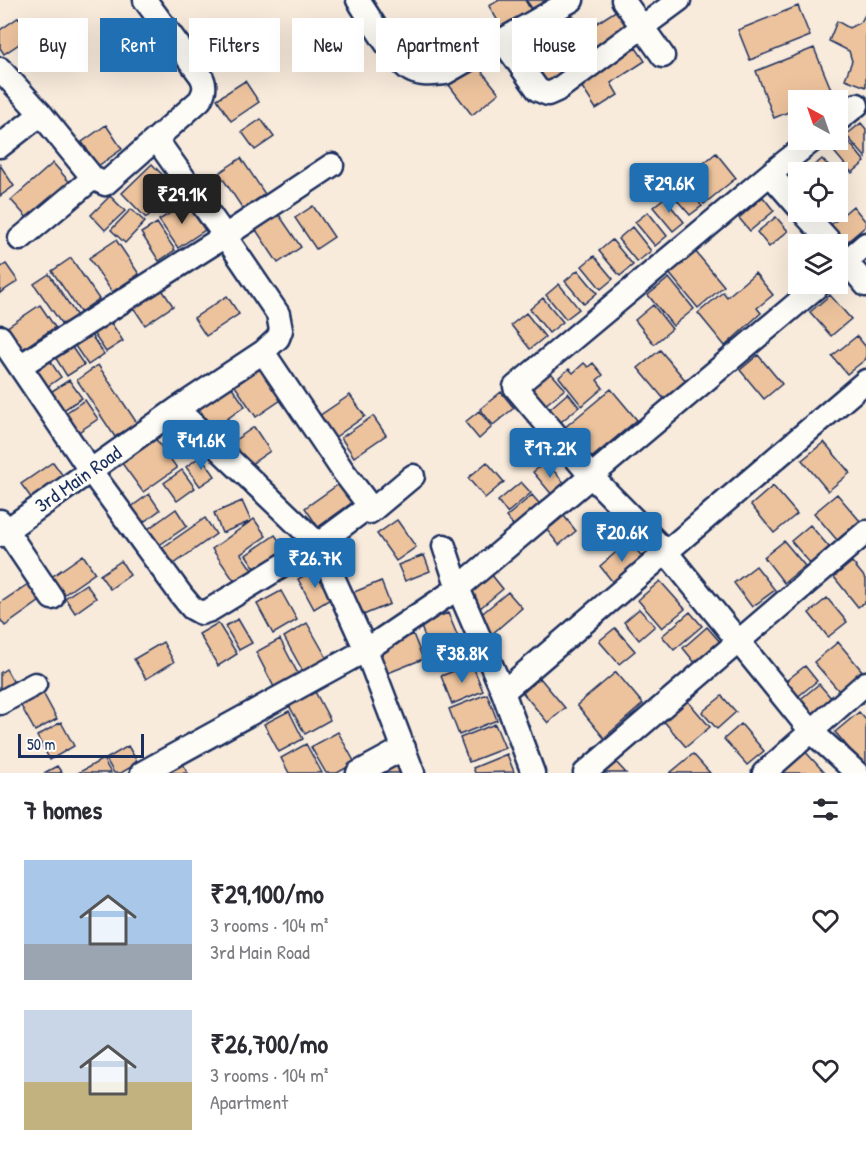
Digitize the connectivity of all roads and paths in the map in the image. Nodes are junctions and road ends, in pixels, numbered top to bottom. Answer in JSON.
{"nodes":[{"id":1,"x":145,"y":0,"type":"edge"},
{"id":2,"x":358,"y":0,"type":"edge"},
{"id":3,"x":572,"y":0,"type":"edge"},
{"id":4,"x":623,"y":0,"type":"edge"},
{"id":5,"x":679,"y":0,"type":"edge"},
{"id":6,"x":643,"y":26,"type":"junction"},
{"id":7,"x":502,"y":40,"type":"junction"},
{"id":8,"x":663,"y":56,"type":"dead end"},
{"id":9,"x":0,"y":69,"type":"edge"},
{"id":10,"x":857,"y":105,"type":"dead end"},
{"id":11,"x":848,"y":112,"type":"edge"},
{"id":12,"x":41,"y":114,"type":"junction"},
{"id":13,"x":156,"y":139,"type":"junction"},
{"id":14,"x":0,"y":146,"type":"edge"},
{"id":15,"x":800,"y":150,"type":"edge"},
{"id":16,"x":332,"y":165,"type":"dead end"},
{"id":17,"x":770,"y":174,"type":"junction"},
{"id":18,"x":93,"y":178,"type":"junction"},
{"id":19,"x":788,"y":195,"type":"edge"},
{"id":20,"x":811,"y":222,"type":"edge"},
{"id":21,"x":820,"y":234,"type":"edge"},
{"id":22,"x":225,"y":236,"type":"junction"},
{"id":23,"x":20,"y":239,"type":"dead end"},
{"id":24,"x":866,"y":244,"type":"edge"},
{"id":25,"x":848,"y":252,"type":"edge"},
{"id":26,"x":848,"y":266,"type":"edge"},
{"id":27,"x":866,"y":285,"type":"edge"},
{"id":28,"x":808,"y":294,"type":"edge"},
{"id":29,"x":0,"y":337,"type":"edge"},
{"id":30,"x":263,"y":352,"type":"junction"},
{"id":31,"x":20,"y":366,"type":"junction"},
{"id":32,"x":866,"y":381,"type":"edge"},
{"id":33,"x":177,"y":409,"type":"junction"},
{"id":34,"x":90,"y":470,"type":"junction"},
{"id":35,"x":413,"y":476,"type":"dead end"},
{"id":36,"x":591,"y":476,"type":"junction"},
{"id":37,"x":372,"y":516,"type":"junction"},
{"id":38,"x":2,"y":528,"type":"edge"},
{"id":39,"x":866,"y":532,"type":"edge"},
{"id":40,"x":318,"y":544,"type":"junction"},
{"id":41,"x":444,"y":546,"type":"dead end"},
{"id":42,"x":666,"y":552,"type":"junction"},
{"id":43,"x":458,"y":588,"type":"junction"},
{"id":44,"x":52,"y":598,"type":"dead end"},
{"id":45,"x":738,"y":641,"type":"junction"},
{"id":46,"x":366,"y":650,"type":"junction"},
{"id":47,"x":866,"y":683,"type":"edge"},
{"id":48,"x":35,"y":684,"type":"dead end"},
{"id":49,"x":503,"y":692,"type":"junction"},
{"id":50,"x":0,"y":703,"type":"edge"},
{"id":51,"x":811,"y":731,"type":"junction"},
{"id":52,"x":404,"y":748,"type":"junction"},
{"id":53,"x":142,"y":773,"type":"edge"},
{"id":54,"x":358,"y":773,"type":"edge"},
{"id":55,"x":413,"y":773,"type":"edge"},
{"id":56,"x":533,"y":773,"type":"edge"},
{"id":57,"x":585,"y":773,"type":"edge"},
{"id":58,"x":764,"y":773,"type":"edge"},
{"id":59,"x":857,"y":773,"type":"edge"}],
"edges":[{"from":1,"to":13,"type":"street"},
{"from":2,"to":7,"type":"street"},
{"from":3,"to":7,"type":"street"},
{"from":4,"to":6,"type":"street"},
{"from":5,"to":6,"type":"street"},
{"from":6,"to":7,"type":"street"},
{"from":6,"to":8,"type":"street"},
{"from":9,"to":12,"type":"street"},
{"from":10,"to":11,"type":"street"},
{"from":12,"to":14,"type":"street"},
{"from":12,"to":18,"type":"street"},
{"from":13,"to":18,"type":"street"},
{"from":13,"to":22,"type":"street","name":"3rd Main Road"},
{"from":15,"to":17,"type":"street"},
{"from":16,"to":22,"type":"street"},
{"from":17,"to":19,"type":"street"},
{"from":17,"to":36,"type":"street"},
{"from":18,"to":23,"type":"street"},
{"from":20,"to":21,"type":"street"},
{"from":22,"to":30,"type":"street","name":"3rd Main Road"},
{"from":22,"to":31,"type":"street"},
{"from":24,"to":25,"type":"street"},
{"from":26,"to":27,"type":"street"},
{"from":28,"to":36,"type":"street"},
{"from":29,"to":31,"type":"street"},
{"from":30,"to":33,"type":"street","name":"3rd Main Road"},
{"from":30,"to":37,"type":"street"},
{"from":31,"to":34,"type":"street"},
{"from":32,"to":42,"type":"street"},
{"from":33,"to":34,"type":"street","name":"3rd Main Road"},
{"from":33,"to":40,"type":"street"},
{"from":34,"to":38,"type":"street","name":"3rd Main Road"},
{"from":34,"to":40,"type":"street"},
{"from":35,"to":37,"type":"street"},
{"from":36,"to":42,"type":"street"},
{"from":36,"to":43,"type":"street"},
{"from":37,"to":40,"type":"street"},
{"from":38,"to":44,"type":"street"},
{"from":39,"to":45,"type":"street"},
{"from":40,"to":46,"type":"street"},
{"from":41,"to":43,"type":"street"},
{"from":42,"to":45,"type":"street"},
{"from":42,"to":49,"type":"street"},
{"from":43,"to":46,"type":"street"},
{"from":43,"to":49,"type":"street"},
{"from":45,"to":51,"type":"street"},
{"from":45,"to":57,"type":"street"},
{"from":46,"to":52,"type":"street"},
{"from":46,"to":53,"type":"street"},
{"from":47,"to":51,"type":"street"},
{"from":48,"to":50,"type":"street"},
{"from":49,"to":56,"type":"street"},
{"from":51,"to":58,"type":"street"},
{"from":51,"to":59,"type":"street"},
{"from":52,"to":54,"type":"street"},
{"from":52,"to":55,"type":"street"}]}
